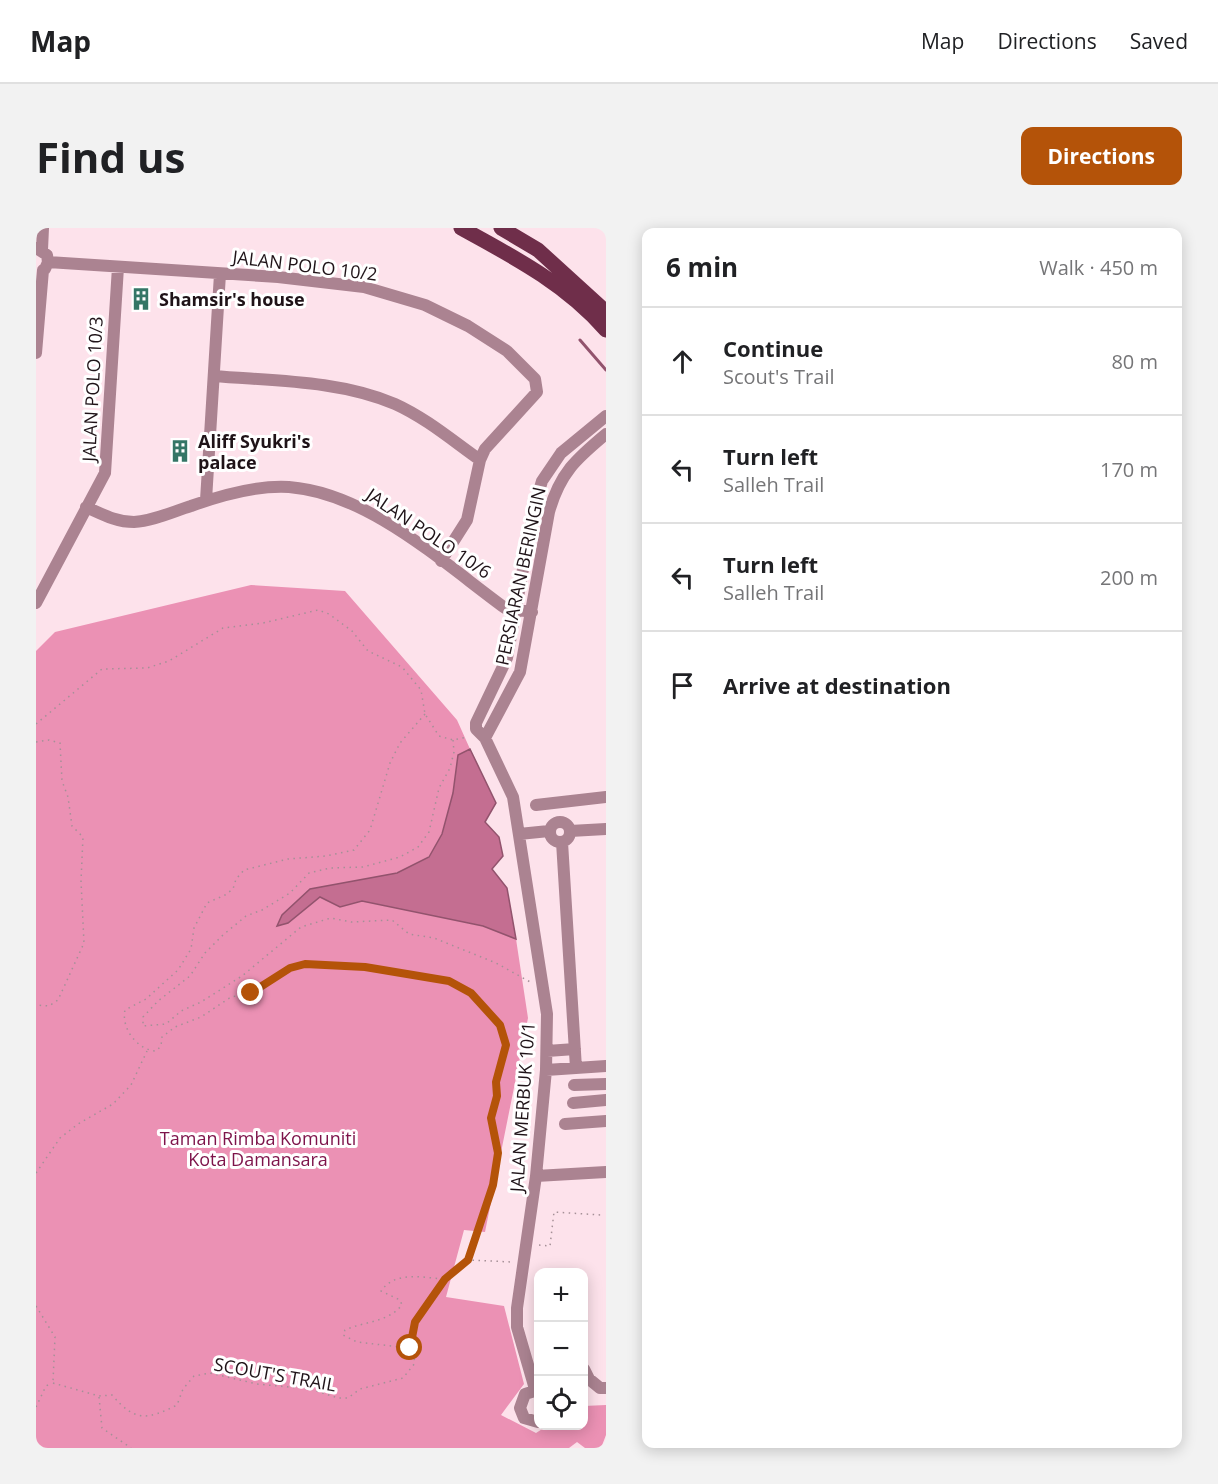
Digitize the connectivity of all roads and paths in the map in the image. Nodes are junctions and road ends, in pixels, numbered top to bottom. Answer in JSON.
{"nodes":[{"id":1,"x":43,"y":228,"type":"edge"},
{"id":2,"x":461,"y":228,"type":"edge"},
{"id":3,"x":501,"y":228,"type":"edge"},
{"id":4,"x":39,"y":249,"type":"edge"},
{"id":5,"x":118,"y":267,"type":"junction"},
{"id":6,"x":42,"y":268,"type":"edge"},
{"id":7,"x":220,"y":274,"type":"junction"},
{"id":8,"x":606,"y":312,"type":"edge"},
{"id":9,"x":606,"y":330,"type":"edge"},
{"id":10,"x":36,"y":345,"type":"edge"},
{"id":11,"x":214,"y":376,"type":"junction"},
{"id":12,"x":606,"y":416,"type":"edge"},
{"id":13,"x":606,"y":434,"type":"edge"},
{"id":14,"x":480,"y":460,"type":"junction"},
{"id":15,"x":206,"y":500,"type":"junction"},
{"id":16,"x":86,"y":507,"type":"junction"},
{"id":17,"x":441,"y":561,"type":"junction"},
{"id":18,"x":36,"y":603,"type":"edge"},
{"id":19,"x":510,"y":609,"type":"junction"},
{"id":20,"x":532,"y":612,"type":"junction"},
{"id":21,"x":425,"y":714,"type":"junction"},
{"id":22,"x":36,"y":724,"type":"edge"},
{"id":23,"x":480,"y":734,"type":"junction"},
{"id":24,"x":453,"y":740,"type":"junction"},
{"id":25,"x":36,"y":742,"type":"edge"},
{"id":26,"x":606,"y":797,"type":"edge"},
{"id":27,"x":561,"y":802,"type":"junction"},
{"id":28,"x":536,"y":804,"type":"dead end"},
{"id":29,"x":561,"y":821,"type":"junction"},
{"id":30,"x":606,"y":830,"type":"edge"},
{"id":31,"x":549,"y":831,"type":"junction"},
{"id":32,"x":570,"y":831,"type":"junction"},
{"id":33,"x":519,"y":834,"type":"junction"},
{"id":34,"x":562,"y":842,"type":"junction"},
{"id":35,"x":543,"y":989,"type":"junction"},
{"id":36,"x":36,"y":1005,"type":"edge"},
{"id":37,"x":575,"y":1049,"type":"junction"},
{"id":38,"x":147,"y":1050,"type":"junction"},
{"id":39,"x":548,"y":1051,"type":"junction"},
{"id":40,"x":606,"y":1066,"type":"edge"},
{"id":41,"x":576,"y":1068,"type":"junction"},
{"id":42,"x":546,"y":1070,"type":"junction"},
{"id":43,"x":606,"y":1084,"type":"edge"},
{"id":44,"x":574,"y":1085,"type":"dead end"},
{"id":45,"x":606,"y":1100,"type":"edge"},
{"id":46,"x":573,"y":1103,"type":"dead end"},
{"id":47,"x":606,"y":1121,"type":"edge"},
{"id":48,"x":564,"y":1124,"type":"dead end"},
{"id":49,"x":606,"y":1172,"type":"edge"},
{"id":50,"x":36,"y":1173,"type":"edge"},
{"id":51,"x":536,"y":1176,"type":"junction"},
{"id":52,"x":601,"y":1215,"type":"dead end"},
{"id":53,"x":526,"y":1243,"type":"junction"},
{"id":54,"x":468,"y":1260,"type":"junction"},
{"id":55,"x":522,"y":1266,"type":"junction"},
{"id":56,"x":445,"y":1279,"type":"junction"},
{"id":57,"x":36,"y":1306,"type":"edge"},
{"id":58,"x":410,"y":1348,"type":"junction"},
{"id":59,"x":588,"y":1376,"type":"edge"},
{"id":60,"x":534,"y":1380,"type":"edge"},
{"id":61,"x":53,"y":1383,"type":"junction"},
{"id":62,"x":606,"y":1388,"type":"edge"},
{"id":63,"x":534,"y":1390,"type":"edge"},
{"id":64,"x":99,"y":1396,"type":"junction"},
{"id":65,"x":36,"y":1407,"type":"edge"},
{"id":66,"x":534,"y":1421,"type":"edge"},
{"id":67,"x":131,"y":1448,"type":"edge"}],
"edges":[{"from":1,"to":4,"type":"street"},
{"from":2,"to":9,"type":"main road"},
{"from":3,"to":8,"type":"main road"},
{"from":4,"to":6,"type":"street"},
{"from":5,"to":6,"type":"street","name":"JALAN POLO 10/2"},
{"from":5,"to":7,"type":"street","name":"JALAN POLO 10/2"},
{"from":5,"to":16,"type":"street","name":"JALAN POLO 10/3"},
{"from":6,"to":10,"type":"street"},
{"from":7,"to":11,"type":"street"},
{"from":7,"to":14,"type":"street","name":"JALAN POLO 10/2"},
{"from":11,"to":14,"type":"street"},
{"from":11,"to":15,"type":"street"},
{"from":12,"to":19,"type":"street","name":"PERSIARAN BERINGIN"},
{"from":13,"to":20,"type":"street","name":"PERSIARAN BERINGIN"},
{"from":14,"to":17,"type":"street","name":"JALAN POLO 10/2"},
{"from":15,"to":16,"type":"street","name":"JALAN POLO 10/6"},
{"from":15,"to":17,"type":"street","name":"JALAN POLO 10/6"},
{"from":16,"to":18,"type":"street","name":"JALAN POLO 10/3"},
{"from":17,"to":19,"type":"street","name":"JALAN POLO 10/6"},
{"from":19,"to":20,"type":"street"},
{"from":19,"to":23,"type":"street","name":"PERSIARAN BERINGIN"},
{"from":20,"to":23,"type":"street","name":"PERSIARAN BERINGIN"},
{"from":21,"to":22,"type":"path"},
{"from":21,"to":24,"type":"path"},
{"from":21,"to":38,"type":"path"},
{"from":23,"to":24,"type":"path"},
{"from":23,"to":33,"type":"street","name":"JALAN MERBUK 10/1"},
{"from":24,"to":35,"type":"path"},
{"from":25,"to":36,"type":"path"},
{"from":26,"to":27,"type":"street"},
{"from":27,"to":28,"type":"street"},
{"from":27,"to":29,"type":"street"},
{"from":29,"to":31,"type":"street"},
{"from":29,"to":32,"type":"street"},
{"from":30,"to":32,"type":"street"},
{"from":31,"to":33,"type":"street"},
{"from":31,"to":34,"type":"street"},
{"from":32,"to":34,"type":"street"},
{"from":33,"to":35,"type":"street","name":"JALAN MERBUK 10/1"},
{"from":34,"to":37,"type":"street"},
{"from":35,"to":39,"type":"street","name":"JALAN MERBUK 10/1"},
{"from":37,"to":39,"type":"street"},
{"from":37,"to":41,"type":"street"},
{"from":38,"to":50,"type":"path"},
{"from":38,"to":54,"type":"path"},
{"from":39,"to":42,"type":"street","name":"JALAN MERBUK 10/1"},
{"from":40,"to":41,"type":"street"},
{"from":41,"to":42,"type":"street"},
{"from":42,"to":51,"type":"street","name":"JALAN MERBUK 10/1"},
{"from":43,"to":44,"type":"street"},
{"from":45,"to":46,"type":"street"},
{"from":47,"to":48,"type":"street"},
{"from":49,"to":51,"type":"street"},
{"from":51,"to":53,"type":"street","name":"JALAN MERBUK 10/1"},
{"from":52,"to":53,"type":"path"},
{"from":53,"to":55,"type":"street","name":"JALAN MERBUK 10/1"},
{"from":54,"to":55,"type":"path"},
{"from":54,"to":56,"type":"path","name":"SCOUT'S TRAIL"},
{"from":55,"to":60,"type":"street","name":"JALAN MERBUK 10/1"},
{"from":56,"to":58,"type":"path","name":"SCOUT'S TRAIL"},
{"from":56,"to":58,"type":"path"},
{"from":57,"to":61,"type":"path"},
{"from":58,"to":64,"type":"path","name":"SCOUT'S TRAIL"},
{"from":59,"to":62,"type":"street"},
{"from":61,"to":64,"type":"path","name":"SCOUT'S TRAIL"},
{"from":61,"to":65,"type":"path"},
{"from":63,"to":66,"type":"street"},
{"from":64,"to":67,"type":"path"}]}
